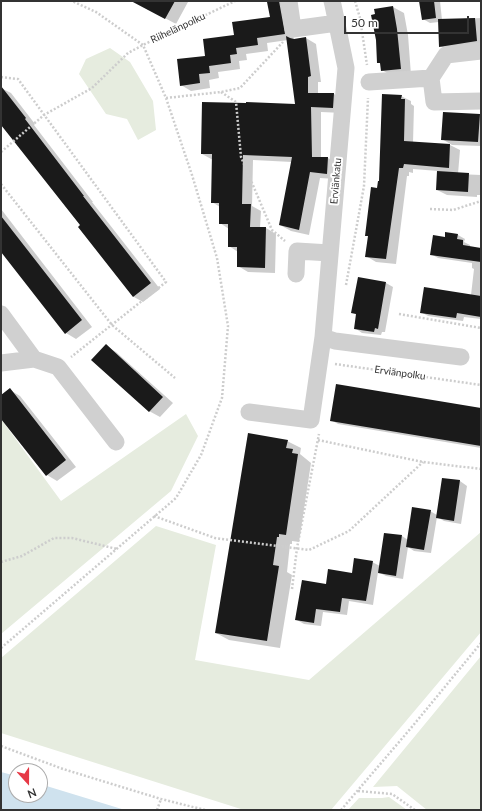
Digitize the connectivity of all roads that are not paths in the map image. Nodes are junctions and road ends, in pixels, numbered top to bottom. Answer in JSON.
{"nodes":[{"id":1,"x":289,"y":1,"type":"edge"},
{"id":2,"x":332,"y":1,"type":"edge"},
{"id":3,"x":337,"y":23,"type":"junction"},
{"id":4,"x":481,"y":51,"type":"edge"},
{"id":5,"x":431,"y":78,"type":"junction"},
{"id":6,"x":369,"y":82,"type":"road end"},
{"id":7,"x":481,"y":101,"type":"edge"},
{"id":8,"x":330,"y":253,"type":"junction"},
{"id":9,"x":296,"y":274,"type":"dead end"},
{"id":10,"x":1,"y":314,"type":"edge"},
{"id":11,"x":323,"y":337,"type":"junction"},
{"id":12,"x":461,"y":357,"type":"dead end"},
{"id":13,"x":34,"y":359,"type":"junction"},
{"id":14,"x":1,"y":363,"type":"edge"},
{"id":15,"x":249,"y":412,"type":"dead end"},
{"id":16,"x":116,"y":442,"type":"dead end"}],
"edges":[{"from":1,"to":3,"type":"street"},
{"from":2,"to":3,"type":"street","name":"Erviänkatu"},
{"from":3,"to":8,"type":"street","name":"Erviänkatu"},
{"from":4,"to":5,"type":"street"},
{"from":5,"to":6,"type":"street"},
{"from":5,"to":7,"type":"street"},
{"from":8,"to":9,"type":"street"},
{"from":8,"to":11,"type":"street","name":"Erviänkatu"},
{"from":10,"to":13,"type":"street"},
{"from":11,"to":12,"type":"street"},
{"from":11,"to":15,"type":"street","name":"Erviänkatu"},
{"from":13,"to":14,"type":"street"},
{"from":13,"to":16,"type":"street"}]}
